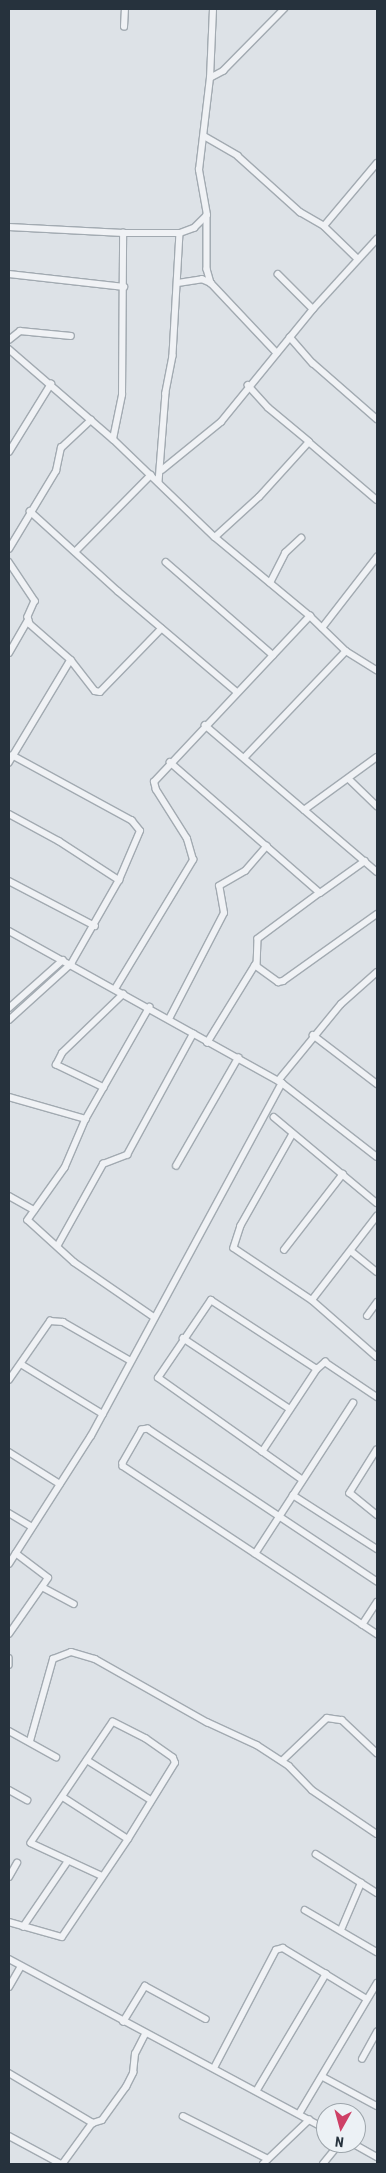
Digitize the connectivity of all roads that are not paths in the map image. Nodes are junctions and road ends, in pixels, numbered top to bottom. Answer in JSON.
{"nodes":[{"id":1,"x":125,"y":9,"type":"edge"},
{"id":2,"x":213,"y":9,"type":"edge"},
{"id":3,"x":284,"y":9,"type":"edge"},
{"id":4,"x":124,"y":27,"type":"dead end"},
{"id":5,"x":210,"y":78,"type":"junction"},
{"id":6,"x":204,"y":136,"type":"junction"},
{"id":7,"x":377,"y":163,"type":"edge"},
{"id":8,"x":207,"y":215,"type":"junction"},
{"id":9,"x":9,"y":226,"type":"edge"},
{"id":10,"x":324,"y":226,"type":"junction"},
{"id":11,"x":123,"y":233,"type":"junction"},
{"id":12,"x":180,"y":233,"type":"junction"},
{"id":13,"x":377,"y":239,"type":"edge"},
{"id":14,"x":358,"y":259,"type":"junction"},
{"id":15,"x":207,"y":269,"type":"junction"},
{"id":16,"x":9,"y":274,"type":"edge"},
{"id":17,"x":278,"y":274,"type":"dead end"},
{"id":18,"x":202,"y":279,"type":"junction"},
{"id":19,"x":178,"y":283,"type":"junction"},
{"id":20,"x":211,"y":283,"type":"junction"},
{"id":21,"x":124,"y":287,"type":"junction"},
{"id":22,"x":313,"y":309,"type":"junction"},
{"id":23,"x":71,"y":336,"type":"dead end"},
{"id":24,"x":290,"y":337,"type":"junction"},
{"id":25,"x":9,"y":340,"type":"edge"},
{"id":26,"x":9,"y":349,"type":"edge"},
{"id":27,"x":276,"y":353,"type":"junction"},
{"id":28,"x":51,"y":384,"type":"junction"},
{"id":29,"x":248,"y":386,"type":"junction"},
{"id":30,"x":377,"y":419,"type":"edge"},
{"id":31,"x":91,"y":420,"type":"junction"},
{"id":32,"x":113,"y":438,"type":"junction"},
{"id":33,"x":309,"y":442,"type":"junction"},
{"id":34,"x":9,"y":452,"type":"edge"},
{"id":35,"x":162,"y":470,"type":"junction"},
{"id":36,"x":151,"y":475,"type":"junction"},
{"id":37,"x":159,"y":482,"type":"junction"},
{"id":38,"x":377,"y":500,"type":"edge"},
{"id":39,"x":30,"y":511,"type":"junction"},
{"id":40,"x":215,"y":537,"type":"junction"},
{"id":41,"x":300,"y":538,"type":"dead end"},
{"id":42,"x":9,"y":549,"type":"edge"},
{"id":43,"x":75,"y":552,"type":"junction"},
{"id":44,"x":377,"y":557,"type":"edge"},
{"id":45,"x":9,"y":562,"type":"edge"},
{"id":46,"x":166,"y":562,"type":"dead end"},
{"id":47,"x":270,"y":583,"type":"junction"},
{"id":48,"x":310,"y":616,"type":"junction"},
{"id":49,"x":28,"y":620,"type":"junction"},
{"id":50,"x":322,"y":628,"type":"junction"},
{"id":51,"x":161,"y":629,"type":"junction"},
{"id":52,"x":346,"y":651,"type":"junction"},
{"id":53,"x":9,"y":653,"type":"edge"},
{"id":54,"x":273,"y":655,"type":"junction"},
{"id":55,"x":71,"y":660,"type":"junction"},
{"id":56,"x":377,"y":670,"type":"edge"},
{"id":57,"x":237,"y":692,"type":"junction"},
{"id":58,"x":205,"y":725,"type":"junction"},
{"id":59,"x":13,"y":756,"type":"junction"},
{"id":60,"x":245,"y":757,"type":"junction"},
{"id":61,"x":377,"y":757,"type":"edge"},
{"id":62,"x":170,"y":762,"type":"junction"},
{"id":63,"x":9,"y":763,"type":"edge"},
{"id":64,"x":349,"y":779,"type":"junction"},
{"id":65,"x":377,"y":806,"type":"edge"},
{"id":66,"x":304,"y":810,"type":"junction"},
{"id":67,"x":9,"y":814,"type":"edge"},
{"id":68,"x":267,"y":846,"type":"junction"},
{"id":69,"x":365,"y":861,"type":"junction"},
{"id":70,"x":377,"y":872,"type":"edge"},
{"id":71,"x":119,"y":880,"type":"junction"},
{"id":72,"x":9,"y":881,"type":"edge"},
{"id":73,"x":320,"y":893,"type":"junction"},
{"id":74,"x":377,"y":914,"type":"edge"},
{"id":75,"x":95,"y":926,"type":"junction"},
{"id":76,"x":10,"y":934,"type":"edge"},
{"id":77,"x":63,"y":960,"type":"junction"},
{"id":78,"x":71,"y":964,"type":"junction"},
{"id":79,"x":257,"y":965,"type":"junction"},
{"id":80,"x":377,"y":972,"type":"edge"},
{"id":81,"x":114,"y":989,"type":"junction"},
{"id":82,"x":123,"y":994,"type":"junction"},
{"id":83,"x":150,"y":1007,"type":"junction"},
{"id":84,"x":9,"y":1008,"type":"edge"},
{"id":85,"x":169,"y":1019,"type":"junction"},
{"id":86,"x":9,"y":1020,"type":"edge"},
{"id":87,"x":193,"y":1034,"type":"junction"},
{"id":88,"x":313,"y":1035,"type":"junction"},
{"id":89,"x":207,"y":1043,"type":"junction"},
{"id":90,"x":238,"y":1058,"type":"junction"},
{"id":91,"x":280,"y":1082,"type":"junction"},
{"id":92,"x":377,"y":1084,"type":"edge"},
{"id":93,"x":104,"y":1088,"type":"junction"},
{"id":94,"x":9,"y":1096,"type":"edge"},
{"id":95,"x":274,"y":1117,"type":"dead end"},
{"id":96,"x":86,"y":1119,"type":"junction"},
{"id":97,"x":293,"y":1134,"type":"junction"},
{"id":98,"x":377,"y":1157,"type":"edge"},
{"id":99,"x":176,"y":1166,"type":"dead end"},
{"id":100,"x":343,"y":1174,"type":"junction"},
{"id":101,"x":9,"y":1196,"type":"edge"},
{"id":102,"x":377,"y":1203,"type":"edge"},
{"id":103,"x":34,"y":1210,"type":"junction"},
{"id":104,"x":377,"y":1216,"type":"edge"},
{"id":105,"x":58,"y":1245,"type":"junction"},
{"id":106,"x":284,"y":1250,"type":"dead end"},
{"id":107,"x":351,"y":1251,"type":"junction"},
{"id":108,"x":377,"y":1272,"type":"edge"},
{"id":109,"x":312,"y":1300,"type":"junction"},
{"id":110,"x":377,"y":1302,"type":"edge"},
{"id":111,"x":367,"y":1316,"type":"dead end"},
{"id":112,"x":154,"y":1317,"type":"junction"},
{"id":113,"x":183,"y":1338,"type":"junction"},
{"id":114,"x":377,"y":1357,"type":"edge"},
{"id":115,"x":131,"y":1361,"type":"junction"},
{"id":116,"x":21,"y":1364,"type":"junction"},
{"id":117,"x":317,"y":1369,"type":"junction"},
{"id":118,"x":9,"y":1380,"type":"edge"},
{"id":119,"x":377,"y":1397,"type":"edge"},
{"id":120,"x":352,"y":1403,"type":"dead end"},
{"id":121,"x":290,"y":1409,"type":"junction"},
{"id":122,"x":103,"y":1414,"type":"junction"},
{"id":123,"x":377,"y":1450,"type":"edge"},
{"id":124,"x":9,"y":1452,"type":"edge"},
{"id":125,"x":262,"y":1452,"type":"junction"},
{"id":126,"x":302,"y":1480,"type":"junction"},
{"id":127,"x":60,"y":1484,"type":"junction"},
{"id":128,"x":293,"y":1495,"type":"junction"},
{"id":129,"x":9,"y":1513,"type":"edge"},
{"id":130,"x":377,"y":1515,"type":"edge"},
{"id":131,"x":278,"y":1517,"type":"junction"},
{"id":132,"x":32,"y":1527,"type":"junction"},
{"id":133,"x":377,"y":1549,"type":"edge"},
{"id":134,"x":16,"y":1554,"type":"junction"},
{"id":135,"x":255,"y":1554,"type":"junction"},
{"id":136,"x":9,"y":1564,"type":"edge"},
{"id":137,"x":377,"y":1582,"type":"edge"},
{"id":138,"x":42,"y":1587,"type":"junction"},
{"id":139,"x":377,"y":1602,"type":"edge"},
{"id":140,"x":74,"y":1604,"type":"dead end"},
{"id":141,"x":362,"y":1625,"type":"junction"},
{"id":142,"x":9,"y":1634,"type":"edge"},
{"id":143,"x":377,"y":1634,"type":"edge"},
{"id":144,"x":9,"y":1658,"type":"edge"},
{"id":145,"x":9,"y":1665,"type":"edge"},
{"id":146,"x":9,"y":1731,"type":"edge"},
{"id":147,"x":30,"y":1741,"type":"junction"},
{"id":148,"x":377,"y":1753,"type":"edge"},
{"id":149,"x":56,"y":1756,"type":"dead end"},
{"id":150,"x":87,"y":1760,"type":"junction"},
{"id":151,"x":282,"y":1761,"type":"junction"},
{"id":152,"x":9,"y":1790,"type":"edge"},
{"id":153,"x":62,"y":1797,"type":"junction"},
{"id":154,"x":27,"y":1800,"type":"dead end"},
{"id":155,"x":151,"y":1800,"type":"junction"},
{"id":156,"x":377,"y":1834,"type":"edge"},
{"id":157,"x":128,"y":1839,"type":"junction"},
{"id":158,"x":316,"y":1854,"type":"dead end"},
{"id":159,"x":68,"y":1861,"type":"junction"},
{"id":160,"x":17,"y":1863,"type":"dead end"},
{"id":161,"x":9,"y":1876,"type":"edge"},
{"id":162,"x":102,"y":1876,"type":"junction"},
{"id":163,"x":361,"y":1884,"type":"junction"},
{"id":164,"x":377,"y":1893,"type":"edge"},
{"id":165,"x":305,"y":1910,"type":"dead end"},
{"id":166,"x":9,"y":1923,"type":"edge"},
{"id":167,"x":23,"y":1927,"type":"junction"},
{"id":168,"x":341,"y":1930,"type":"junction"},
{"id":169,"x":377,"y":1952,"type":"edge"},
{"id":170,"x":9,"y":1959,"type":"edge"},
{"id":171,"x":21,"y":1966,"type":"junction"},
{"id":172,"x":326,"y":1974,"type":"junction"},
{"id":173,"x":377,"y":1983,"type":"edge"},
{"id":174,"x":9,"y":1987,"type":"edge"},
{"id":175,"x":367,"y":1999,"type":"junction"},
{"id":176,"x":206,"y":2019,"type":"dead end"},
{"id":177,"x":123,"y":2022,"type":"junction"},
{"id":178,"x":377,"y":2032,"type":"edge"},
{"id":179,"x":145,"y":2034,"type":"junction"},
{"id":180,"x":362,"y":2059,"type":"dead end"},
{"id":181,"x":214,"y":2068,"type":"junction"},
{"id":182,"x":9,"y":2073,"type":"edge"},
{"id":183,"x":323,"y":2077,"type":"junction"},
{"id":184,"x":257,"y":2090,"type":"junction"},
{"id":185,"x":377,"y":2106,"type":"edge"},
{"id":186,"x":299,"y":2114,"type":"junction"},
{"id":187,"x":183,"y":2116,"type":"dead end"},
{"id":188,"x":309,"y":2120,"type":"junction"},
{"id":189,"x":93,"y":2123,"type":"junction"},
{"id":190,"x":316,"y":2124,"type":"edge"},
{"id":191,"x":9,"y":2136,"type":"edge"},
{"id":192,"x":366,"y":2151,"type":"edge"},
{"id":193,"x":332,"y":2153,"type":"edge"},
{"id":194,"x":377,"y":2157,"type":"edge"},
{"id":195,"x":268,"y":2159,"type":"junction"},
{"id":196,"x":62,"y":2164,"type":"edge"},
{"id":197,"x":263,"y":2164,"type":"edge"},
{"id":198,"x":323,"y":2164,"type":"edge"}],
"edges":[{"from":1,"to":4,"type":"street"},
{"from":2,"to":5,"type":"street"},
{"from":3,"to":5,"type":"street"},
{"from":5,"to":6,"type":"street"},
{"from":6,"to":8,"type":"street"},
{"from":6,"to":10,"type":"street"},
{"from":7,"to":10,"type":"street"},
{"from":8,"to":12,"type":"street"},
{"from":8,"to":15,"type":"street"},
{"from":9,"to":11,"type":"street"},
{"from":10,"to":14,"type":"street"},
{"from":11,"to":12,"type":"street"},
{"from":11,"to":21,"type":"street"},
{"from":12,"to":19,"type":"street"},
{"from":13,"to":14,"type":"street"},
{"from":14,"to":22,"type":"street"},
{"from":15,"to":18,"type":"street"},
{"from":15,"to":20,"type":"street"},
{"from":16,"to":21,"type":"street"},
{"from":17,"to":22,"type":"street"},
{"from":18,"to":19,"type":"street"},
{"from":18,"to":20,"type":"street"},
{"from":19,"to":35,"type":"street"},
{"from":20,"to":27,"type":"street"},
{"from":21,"to":32,"type":"street"},
{"from":22,"to":24,"type":"street"},
{"from":23,"to":25,"type":"street"},
{"from":24,"to":27,"type":"street"},
{"from":24,"to":30,"type":"street"},
{"from":26,"to":28,"type":"street"},
{"from":27,"to":29,"type":"street"},
{"from":28,"to":31,"type":"street"},
{"from":28,"to":34,"type":"street"},
{"from":29,"to":33,"type":"street"},
{"from":29,"to":35,"type":"street"},
{"from":31,"to":32,"type":"street"},
{"from":31,"to":39,"type":"street"},
{"from":32,"to":36,"type":"street"},
{"from":33,"to":38,"type":"street"},
{"from":33,"to":40,"type":"street"},
{"from":35,"to":37,"type":"street"},
{"from":36,"to":37,"type":"street"},
{"from":36,"to":43,"type":"street"},
{"from":37,"to":40,"type":"street"},
{"from":39,"to":42,"type":"street"},
{"from":39,"to":43,"type":"street"},
{"from":40,"to":47,"type":"street"},
{"from":41,"to":47,"type":"street"},
{"from":43,"to":51,"type":"street"},
{"from":44,"to":50,"type":"street"},
{"from":45,"to":49,"type":"street"},
{"from":46,"to":54,"type":"street"},
{"from":47,"to":48,"type":"street"},
{"from":48,"to":50,"type":"street"},
{"from":48,"to":54,"type":"street"},
{"from":49,"to":53,"type":"street"},
{"from":49,"to":55,"type":"street"},
{"from":50,"to":52,"type":"street"},
{"from":51,"to":55,"type":"street"},
{"from":51,"to":57,"type":"street"},
{"from":52,"to":56,"type":"street"},
{"from":52,"to":60,"type":"street"},
{"from":54,"to":57,"type":"street"},
{"from":55,"to":59,"type":"street"},
{"from":57,"to":58,"type":"street"},
{"from":58,"to":60,"type":"street"},
{"from":58,"to":62,"type":"street"},
{"from":59,"to":63,"type":"street"},
{"from":59,"to":71,"type":"street"},
{"from":60,"to":66,"type":"street"},
{"from":61,"to":64,"type":"street"},
{"from":62,"to":68,"type":"street"},
{"from":62,"to":81,"type":"street"},
{"from":64,"to":65,"type":"street"},
{"from":64,"to":66,"type":"street"},
{"from":66,"to":69,"type":"street"},
{"from":67,"to":71,"type":"street"},
{"from":68,"to":73,"type":"street"},
{"from":68,"to":85,"type":"street"},
{"from":69,"to":70,"type":"street"},
{"from":69,"to":73,"type":"street"},
{"from":71,"to":75,"type":"street"},
{"from":72,"to":75,"type":"street"},
{"from":73,"to":79,"type":"street"},
{"from":74,"to":79,"type":"street"},
{"from":75,"to":78,"type":"street"},
{"from":76,"to":77,"type":"street"},
{"from":77,"to":78,"type":"street"},
{"from":77,"to":84,"type":"street"},
{"from":78,"to":81,"type":"street"},
{"from":78,"to":86,"type":"street"},
{"from":79,"to":89,"type":"street"},
{"from":80,"to":88,"type":"street"},
{"from":81,"to":82,"type":"street"},
{"from":82,"to":83,"type":"street"},
{"from":82,"to":93,"type":"street"},
{"from":83,"to":85,"type":"street"},
{"from":83,"to":93,"type":"street"},
{"from":85,"to":87,"type":"street"},
{"from":87,"to":89,"type":"street"},
{"from":87,"to":105,"type":"street"},
{"from":88,"to":91,"type":"street"},
{"from":88,"to":92,"type":"street"},
{"from":89,"to":90,"type":"street"},
{"from":90,"to":91,"type":"street"},
{"from":90,"to":99,"type":"street"},
{"from":91,"to":98,"type":"street"},
{"from":91,"to":112,"type":"street"},
{"from":93,"to":96,"type":"street"},
{"from":94,"to":96,"type":"street"},
{"from":95,"to":97,"type":"street"},
{"from":96,"to":103,"type":"street"},
{"from":97,"to":100,"type":"street"},
{"from":97,"to":109,"type":"street"},
{"from":100,"to":102,"type":"street"},
{"from":100,"to":106,"type":"street"},
{"from":101,"to":103,"type":"street"},
{"from":103,"to":105,"type":"street"},
{"from":104,"to":107,"type":"street"},
{"from":105,"to":112,"type":"street"},
{"from":107,"to":108,"type":"street"},
{"from":107,"to":109,"type":"street"},
{"from":109,"to":114,"type":"street"},
{"from":110,"to":111,"type":"street"},
{"from":112,"to":115,"type":"street"},
{"from":113,"to":117,"type":"street"},
{"from":113,"to":121,"type":"street"},
{"from":113,"to":125,"type":"street"},
{"from":115,"to":116,"type":"street"},
{"from":115,"to":122,"type":"street"},
{"from":116,"to":118,"type":"street"},
{"from":116,"to":122,"type":"street"},
{"from":117,"to":119,"type":"street"},
{"from":117,"to":121,"type":"street"},
{"from":120,"to":126,"type":"street"},
{"from":121,"to":125,"type":"street"},
{"from":122,"to":127,"type":"street"},
{"from":123,"to":130,"type":"street"},
{"from":124,"to":127,"type":"street"},
{"from":125,"to":126,"type":"street"},
{"from":126,"to":128,"type":"street"},
{"from":127,"to":132,"type":"street"},
{"from":128,"to":131,"type":"street"},
{"from":128,"to":133,"type":"street"},
{"from":129,"to":132,"type":"street"},
{"from":131,"to":135,"type":"street"},
{"from":131,"to":135,"type":"street"},
{"from":131,"to":137,"type":"street"},
{"from":132,"to":134,"type":"street"},
{"from":134,"to":136,"type":"street"},
{"from":134,"to":138,"type":"street"},
{"from":135,"to":141,"type":"street"},
{"from":138,"to":140,"type":"street"},
{"from":138,"to":142,"type":"street"},
{"from":139,"to":141,"type":"street"},
{"from":141,"to":143,"type":"street"},
{"from":144,"to":145,"type":"street"},
{"from":146,"to":147,"type":"street"},
{"from":147,"to":149,"type":"street"},
{"from":147,"to":151,"type":"street"},
{"from":148,"to":151,"type":"street"},
{"from":150,"to":153,"type":"street"},
{"from":150,"to":155,"type":"street"},
{"from":150,"to":155,"type":"street"},
{"from":151,"to":156,"type":"street"},
{"from":152,"to":154,"type":"street"},
{"from":153,"to":157,"type":"street"},
{"from":153,"to":159,"type":"street"},
{"from":155,"to":157,"type":"street"},
{"from":157,"to":162,"type":"street"},
{"from":158,"to":163,"type":"street"},
{"from":159,"to":162,"type":"street"},
{"from":159,"to":167,"type":"street"},
{"from":160,"to":161,"type":"street"},
{"from":162,"to":167,"type":"street"},
{"from":163,"to":164,"type":"street"},
{"from":163,"to":168,"type":"street"},
{"from":165,"to":168,"type":"street"},
{"from":166,"to":167,"type":"street"},
{"from":168,"to":169,"type":"street"},
{"from":170,"to":171,"type":"street"},
{"from":171,"to":174,"type":"street"},
{"from":171,"to":177,"type":"street"},
{"from":172,"to":175,"type":"street"},
{"from":172,"to":181,"type":"street"},
{"from":172,"to":184,"type":"street"},
{"from":173,"to":175,"type":"street"},
{"from":175,"to":183,"type":"street"},
{"from":176,"to":177,"type":"street"},
{"from":177,"to":179,"type":"street"},
{"from":178,"to":180,"type":"street"},
{"from":179,"to":181,"type":"street"},
{"from":179,"to":189,"type":"street"},
{"from":181,"to":184,"type":"street"},
{"from":182,"to":189,"type":"street"},
{"from":183,"to":185,"type":"street"},
{"from":183,"to":186,"type":"street"},
{"from":184,"to":186,"type":"street"},
{"from":186,"to":188,"type":"street"},
{"from":187,"to":195,"type":"street"},
{"from":188,"to":190,"type":"street"},
{"from":188,"to":195,"type":"street"},
{"from":189,"to":196,"type":"street"},
{"from":191,"to":196,"type":"street"},
{"from":192,"to":194,"type":"street"},
{"from":193,"to":198,"type":"street"},
{"from":195,"to":197,"type":"street"}]}
